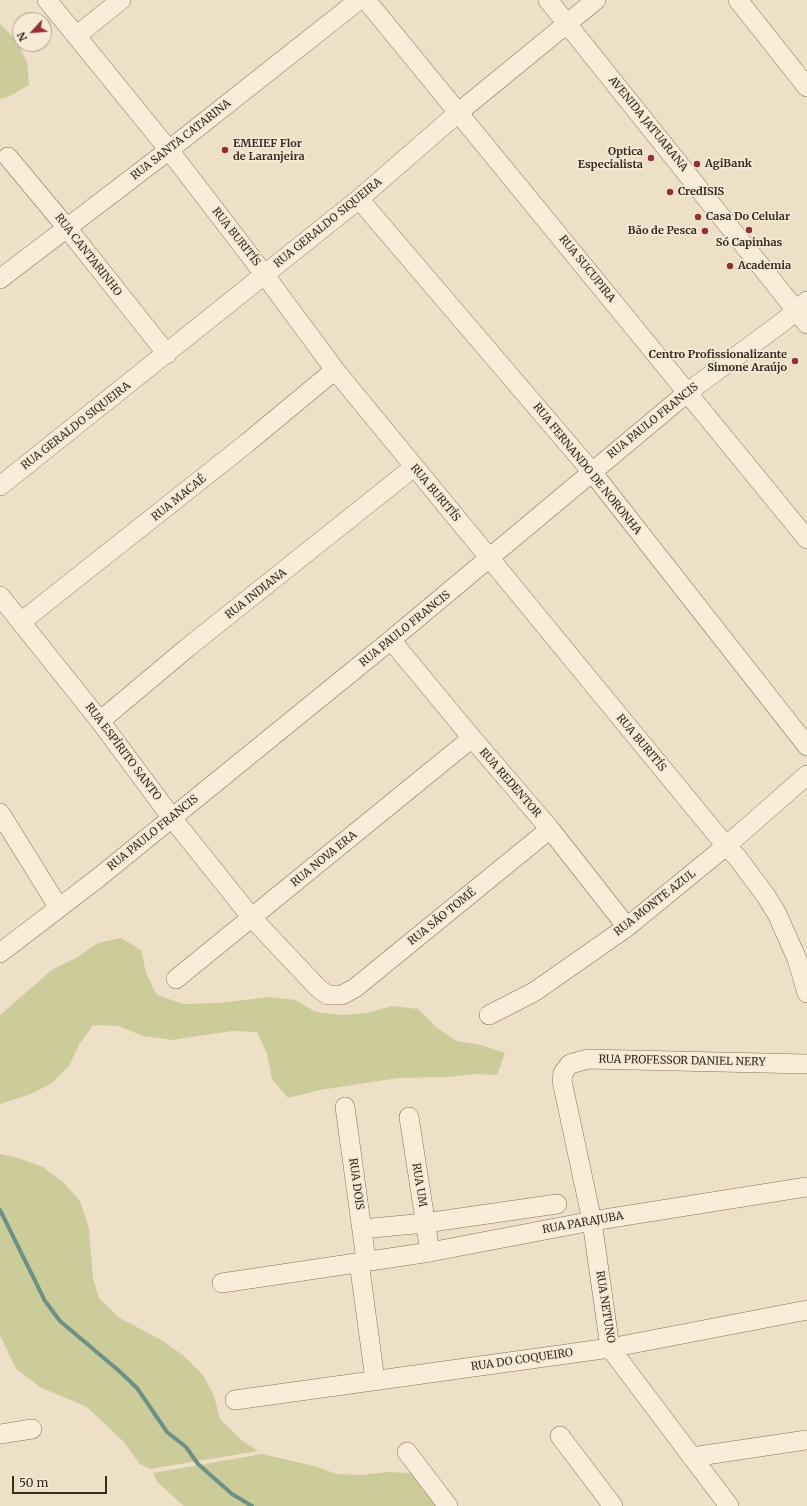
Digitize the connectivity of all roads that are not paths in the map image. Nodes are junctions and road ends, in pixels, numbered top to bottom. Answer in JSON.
{"nodes":[{"id":1,"x":46,"y":0,"type":"edge"},
{"id":2,"x":121,"y":0,"type":"edge"},
{"id":3,"x":359,"y":0,"type":"edge"},
{"id":4,"x":366,"y":0,"type":"edge"},
{"id":5,"x":548,"y":0,"type":"edge"},
{"id":6,"x":596,"y":0,"type":"edge"},
{"id":7,"x":738,"y":0,"type":"edge"},
{"id":8,"x":568,"y":23,"type":"junction"},
{"id":9,"x":76,"y":36,"type":"junction"},
{"id":10,"x":807,"y":87,"type":"edge"},
{"id":11,"x":459,"y":112,"type":"junction"},
{"id":12,"x":168,"y":150,"type":"junction"},
{"id":13,"x":8,"y":157,"type":"dead end"},
{"id":14,"x":359,"y":200,"type":"junction"},
{"id":15,"x":67,"y":228,"type":"junction"},
{"id":16,"x":264,"y":274,"type":"junction"},
{"id":17,"x":0,"y":279,"type":"edge"},
{"id":18,"x":804,"y":312,"type":"edge"},
{"id":19,"x":167,"y":354,"type":"junction"},
{"id":20,"x":335,"y":370,"type":"junction"},
{"id":21,"x":688,"y":392,"type":"junction"},
{"id":22,"x":414,"y":467,"type":"junction"},
{"id":23,"x":592,"y":472,"type":"junction"},
{"id":24,"x":0,"y":486,"type":"edge"},
{"id":25,"x":807,"y":539,"type":"edge"},
{"id":26,"x":490,"y":559,"type":"junction"},
{"id":27,"x":0,"y":596,"type":"edge"},
{"id":28,"x":21,"y":622,"type":"junction"},
{"id":29,"x":391,"y":640,"type":"junction"},
{"id":30,"x":100,"y":721,"type":"junction"},
{"id":31,"x":472,"y":738,"type":"junction"},
{"id":32,"x":807,"y":746,"type":"edge"},
{"id":33,"x":807,"y":775,"type":"edge"},
{"id":34,"x":0,"y":813,"type":"edge"},
{"id":35,"x":172,"y":818,"type":"junction"},
{"id":36,"x":550,"y":829,"type":"junction"},
{"id":37,"x":726,"y":846,"type":"junction"},
{"id":38,"x":59,"y":908,"type":"junction"},
{"id":39,"x":252,"y":918,"type":"junction"},
{"id":40,"x":627,"y":927,"type":"junction"},
{"id":41,"x":0,"y":953,"type":"edge"},
{"id":42,"x":176,"y":980,"type":"dead end"},
{"id":43,"x":807,"y":993,"type":"edge"},
{"id":44,"x":328,"y":995,"type":"joint"},
{"id":45,"x":489,"y":1014,"type":"dead end"},
{"id":46,"x":807,"y":1064,"type":"edge"},
{"id":47,"x":563,"y":1073,"type":"joint"},
{"id":48,"x":345,"y":1107,"type":"dead end"},
{"id":49,"x":409,"y":1117,"type":"dead end"},
{"id":50,"x":807,"y":1187,"type":"edge"},
{"id":51,"x":557,"y":1204,"type":"dead end"},
{"id":52,"x":592,"y":1221,"type":"junction"},
{"id":53,"x":425,"y":1223,"type":"junction"},
{"id":54,"x":362,"y":1230,"type":"junction"},
{"id":55,"x":430,"y":1252,"type":"junction"},
{"id":56,"x":363,"y":1261,"type":"junction"},
{"id":57,"x":222,"y":1283,"type":"dead end"},
{"id":58,"x":807,"y":1310,"type":"edge"},
{"id":59,"x":610,"y":1348,"type":"junction"},
{"id":60,"x":375,"y":1380,"type":"junction"},
{"id":61,"x":235,"y":1400,"type":"dead end"},
{"id":62,"x":32,"y":1430,"type":"dead end"},
{"id":63,"x":0,"y":1434,"type":"edge"},
{"id":64,"x":560,"y":1436,"type":"dead end"},
{"id":65,"x":807,"y":1440,"type":"edge"},
{"id":66,"x":407,"y":1452,"type":"dead end"},
{"id":67,"x":692,"y":1457,"type":"junction"},
{"id":68,"x":448,"y":1506,"type":"edge"},
{"id":69,"x":613,"y":1506,"type":"edge"},
{"id":70,"x":729,"y":1506,"type":"edge"}],
"edges":[{"from":1,"to":9,"type":"street","name":"RUA BURITÍS"},
{"from":2,"to":9,"type":"street"},
{"from":3,"to":12,"type":"street","name":"RUA SANTA CATARINA"},
{"from":4,"to":11,"type":"street","name":"RUA SUCUPIRA"},
{"from":5,"to":8,"type":"street","name":"AVENIDA JATUARANA"},
{"from":6,"to":8,"type":"street","name":"RUA GERALDO SIQUEIRA"},
{"from":7,"to":10,"type":"street"},
{"from":8,"to":11,"type":"street","name":"RUA GERALDO SIQUEIRA"},
{"from":8,"to":18,"type":"street","name":"AVENIDA JATUARANA"},
{"from":9,"to":12,"type":"street","name":"RUA BURITÍS"},
{"from":11,"to":14,"type":"street","name":"RUA GERALDO SIQUEIRA"},
{"from":11,"to":21,"type":"street","name":"RUA SUCUPIRA"},
{"from":12,"to":15,"type":"street","name":"RUA SANTA CATARINA"},
{"from":12,"to":16,"type":"street","name":"RUA BURITÍS"},
{"from":13,"to":15,"type":"street","name":"RUA CANTARINHO"},
{"from":14,"to":16,"type":"street","name":"RUA GERALDO SIQUEIRA"},
{"from":14,"to":23,"type":"street","name":"RUA FERNANDO DE NORONHA"},
{"from":15,"to":17,"type":"street","name":"RUA SANTA CATARINA"},
{"from":15,"to":19,"type":"street","name":"RUA CANTARINHO"},
{"from":16,"to":19,"type":"street","name":"RUA GERALDO SIQUEIRA"},
{"from":16,"to":20,"type":"street","name":"RUA BURITÍS"},
{"from":18,"to":21,"type":"street","name":"RUA PAULO FRANCIS"},
{"from":19,"to":24,"type":"street","name":"RUA GERALDO SIQUEIRA"},
{"from":20,"to":22,"type":"street","name":"RUA BURITÍS"},
{"from":20,"to":28,"type":"street","name":"RUA MACAÉ"},
{"from":21,"to":23,"type":"street","name":"RUA PAULO FRANCIS"},
{"from":21,"to":25,"type":"street","name":"RUA SUCUPIRA"},
{"from":22,"to":26,"type":"street","name":"RUA BURITÍS"},
{"from":22,"to":30,"type":"street","name":"RUA INDIANA"},
{"from":23,"to":26,"type":"street","name":"RUA PAULO FRANCIS"},
{"from":23,"to":32,"type":"street","name":"RUA FERNANDO DE NORONHA"},
{"from":26,"to":29,"type":"street","name":"RUA PAULO FRANCIS"},
{"from":26,"to":37,"type":"street","name":"RUA BURITÍS"},
{"from":27,"to":28,"type":"street","name":"RUA ESPÍRITO SANTO"},
{"from":28,"to":30,"type":"street","name":"RUA ESPÍRITO SANTO"},
{"from":29,"to":31,"type":"street","name":"RUA REDENTOR"},
{"from":29,"to":35,"type":"street","name":"RUA PAULO FRANCIS"},
{"from":30,"to":35,"type":"street","name":"RUA ESPÍRITO SANTO"},
{"from":31,"to":36,"type":"street","name":"RUA REDENTOR"},
{"from":31,"to":39,"type":"street","name":"RUA NOVA ERA"},
{"from":33,"to":37,"type":"street","name":"RUA MONTE AZUL"},
{"from":34,"to":38,"type":"street"},
{"from":35,"to":38,"type":"street","name":"RUA PAULO FRANCIS"},
{"from":35,"to":39,"type":"street","name":"RUA ESPÍRITO SANTO"},
{"from":36,"to":40,"type":"street","name":"RUA REDENTOR"},
{"from":36,"to":44,"type":"street","name":"RUA SÃO TOMÉ"},
{"from":37,"to":40,"type":"street","name":"RUA MONTE AZUL"},
{"from":37,"to":43,"type":"street","name":"RUA BURITÍS"},
{"from":38,"to":41,"type":"street","name":"RUA PAULO FRANCIS"},
{"from":39,"to":42,"type":"street","name":"RUA NOVA ERA"},
{"from":39,"to":44,"type":"street","name":"RUA ESPÍRITO SANTO"},
{"from":40,"to":45,"type":"street","name":"RUA MONTE AZUL"},
{"from":46,"to":47,"type":"street","name":"RUA PROFESSOR DANIEL NERY"},
{"from":47,"to":52,"type":"street","name":"RUA NETUNO"},
{"from":48,"to":54,"type":"street","name":"RUA DOIS"},
{"from":49,"to":53,"type":"street","name":"RUA UM"},
{"from":50,"to":52,"type":"street","name":"RUA PARAJUBA"},
{"from":51,"to":53,"type":"street"},
{"from":52,"to":55,"type":"street","name":"RUA PARAJUBA"},
{"from":52,"to":59,"type":"street","name":"RUA NETUNO"},
{"from":53,"to":54,"type":"street"},
{"from":53,"to":55,"type":"street","name":"RUA UM"},
{"from":54,"to":56,"type":"street","name":"RUA DOIS"},
{"from":55,"to":56,"type":"street","name":"RUA PARAJUBA"},
{"from":56,"to":57,"type":"street","name":"RUA PARAJUBA"},
{"from":56,"to":60,"type":"street"},
{"from":58,"to":59,"type":"street","name":"RUA DO COQUEIRO"},
{"from":59,"to":60,"type":"street","name":"RUA DO COQUEIRO"},
{"from":59,"to":67,"type":"street","name":"RUA NETUNO"},
{"from":60,"to":61,"type":"street","name":"RUA DO COQUEIRO"},
{"from":62,"to":63,"type":"street"},
{"from":64,"to":69,"type":"street"},
{"from":65,"to":67,"type":"street"},
{"from":66,"to":68,"type":"street"},
{"from":67,"to":70,"type":"street","name":"RUA NETUNO"}]}
